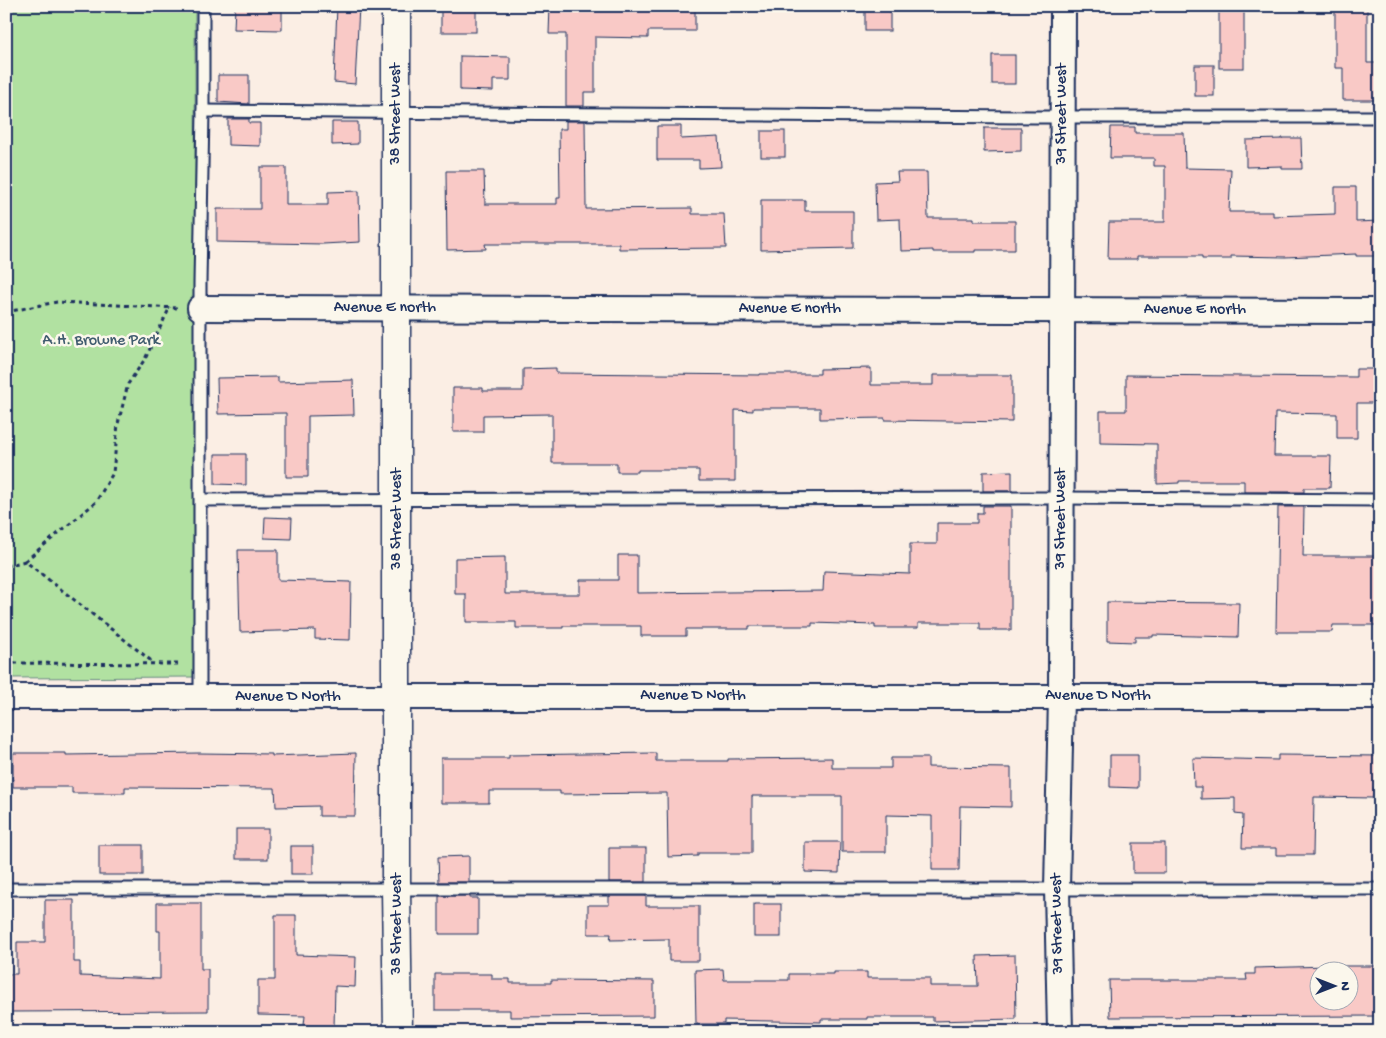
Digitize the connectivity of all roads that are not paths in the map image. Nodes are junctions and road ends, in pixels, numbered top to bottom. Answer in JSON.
{"nodes":[{"id":1,"x":203,"y":6,"type":"edge"},
{"id":2,"x":396,"y":6,"type":"edge"},
{"id":3,"x":1062,"y":6,"type":"edge"},
{"id":4,"x":203,"y":112,"type":"junction"},
{"id":5,"x":395,"y":112,"type":"junction"},
{"id":6,"x":1062,"y":117,"type":"junction"},
{"id":7,"x":1380,"y":117,"type":"edge"},
{"id":8,"x":200,"y":308,"type":"junction"},
{"id":9,"x":396,"y":308,"type":"junction"},
{"id":10,"x":1062,"y":309,"type":"junction"},
{"id":11,"x":1380,"y":311,"type":"edge"},
{"id":12,"x":1061,"y":498,"type":"junction"},
{"id":13,"x":201,"y":500,"type":"junction"},
{"id":14,"x":397,"y":500,"type":"junction"},
{"id":15,"x":1380,"y":500,"type":"edge"},
{"id":16,"x":1061,"y":696,"type":"junction"},
{"id":17,"x":200,"y":697,"type":"junction"},
{"id":18,"x":397,"y":697,"type":"junction"},
{"id":19,"x":1380,"y":697,"type":"edge"},
{"id":20,"x":6,"y":698,"type":"edge"},
{"id":21,"x":6,"y":889,"type":"edge"},
{"id":22,"x":396,"y":889,"type":"junction"},
{"id":23,"x":1057,"y":889,"type":"junction"},
{"id":24,"x":1380,"y":889,"type":"edge"},
{"id":25,"x":398,"y":1032,"type":"edge"},
{"id":26,"x":1060,"y":1032,"type":"edge"}],
"edges":[{"from":1,"to":4,"type":"lane"},
{"from":2,"to":5,"type":"street","name":"38 Street West"},
{"from":3,"to":6,"type":"street","name":"39 Street West"},
{"from":4,"to":5,"type":"lane"},
{"from":4,"to":8,"type":"lane"},
{"from":5,"to":6,"type":"lane"},
{"from":5,"to":9,"type":"street","name":"38 Street West"},
{"from":6,"to":7,"type":"lane"},
{"from":6,"to":10,"type":"street","name":"39 Street West"},
{"from":8,"to":9,"type":"street","name":"Avenue E north"},
{"from":8,"to":13,"type":"lane"},
{"from":9,"to":10,"type":"street","name":"Avenue E north"},
{"from":9,"to":14,"type":"street","name":"38 Street West"},
{"from":10,"to":11,"type":"street","name":"Avenue E north"},
{"from":10,"to":12,"type":"street","name":"39 Street West"},
{"from":12,"to":14,"type":"lane"},
{"from":12,"to":15,"type":"lane"},
{"from":12,"to":16,"type":"street","name":"39 Street West"},
{"from":13,"to":14,"type":"lane"},
{"from":13,"to":17,"type":"lane"},
{"from":14,"to":18,"type":"street","name":"38 Street West"},
{"from":16,"to":18,"type":"street","name":"Avenue D North"},
{"from":16,"to":19,"type":"street","name":"Avenue D North"},
{"from":16,"to":23,"type":"street","name":"39 Street West"},
{"from":17,"to":18,"type":"street","name":"Avenue D North"},
{"from":17,"to":20,"type":"street","name":"Avenue D North"},
{"from":18,"to":22,"type":"street","name":"38 Street West"},
{"from":21,"to":22,"type":"lane"},
{"from":22,"to":23,"type":"lane"},
{"from":22,"to":25,"type":"street","name":"38 Street West"},
{"from":23,"to":24,"type":"lane"},
{"from":23,"to":26,"type":"street","name":"39 Street West"}]}
